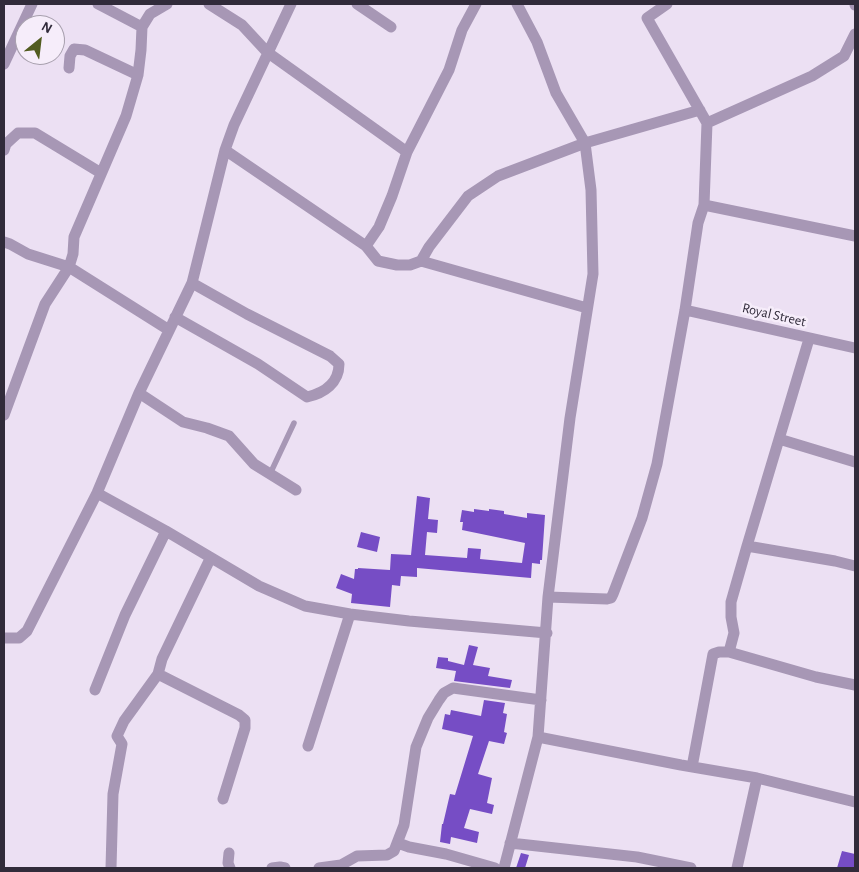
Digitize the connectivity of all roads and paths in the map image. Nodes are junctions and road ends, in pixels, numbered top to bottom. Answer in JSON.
{"nodes":[{"id":1,"x":32,"y":4,"type":"edge"},
{"id":2,"x":98,"y":4,"type":"edge"},
{"id":3,"x":167,"y":4,"type":"edge"},
{"id":4,"x":209,"y":4,"type":"edge"},
{"id":5,"x":290,"y":4,"type":"edge"},
{"id":6,"x":358,"y":4,"type":"edge"},
{"id":7,"x":476,"y":4,"type":"edge"},
{"id":8,"x":517,"y":4,"type":"edge"},
{"id":9,"x":667,"y":4,"type":"edge"},
{"id":10,"x":142,"y":26,"type":"junction"},
{"id":11,"x":391,"y":27,"type":"dead end"},
{"id":12,"x":854,"y":43,"type":"edge"},
{"id":13,"x":267,"y":52,"type":"junction"},
{"id":14,"x":4,"y":64,"type":"edge"},
{"id":15,"x":69,"y":68,"type":"dead end"},
{"id":16,"x":138,"y":76,"type":"junction"},
{"id":17,"x":700,"y":110,"type":"junction"},
{"id":18,"x":706,"y":123,"type":"junction"},
{"id":19,"x":585,"y":143,"type":"junction"},
{"id":20,"x":4,"y":150,"type":"edge"},
{"id":21,"x":225,"y":150,"type":"junction"},
{"id":22,"x":407,"y":152,"type":"junction"},
{"id":23,"x":101,"y":173,"type":"junction"},
{"id":24,"x":704,"y":205,"type":"junction"},
{"id":25,"x":855,"y":236,"type":"edge"},
{"id":26,"x":4,"y":242,"type":"edge"},
{"id":27,"x":366,"y":246,"type":"junction"},
{"id":28,"x":421,"y":261,"type":"junction"},
{"id":29,"x":68,"y":267,"type":"junction"},
{"id":30,"x":192,"y":283,"type":"junction"},
{"id":31,"x":587,"y":308,"type":"junction"},
{"id":32,"x":686,"y":310,"type":"junction"},
{"id":33,"x":175,"y":317,"type":"junction"},
{"id":34,"x":169,"y":330,"type":"junction"},
{"id":35,"x":808,"y":339,"type":"junction"},
{"id":36,"x":855,"y":348,"type":"edge"},
{"id":37,"x":139,"y":393,"type":"junction"},
{"id":38,"x":4,"y":415,"type":"edge"},
{"id":39,"x":294,"y":424,"type":"dead end"},
{"id":40,"x":779,"y":439,"type":"junction"},
{"id":41,"x":855,"y":462,"type":"edge"},
{"id":42,"x":270,"y":474,"type":"junction"},
{"id":43,"x":296,"y":490,"type":"dead end"},
{"id":44,"x":97,"y":493,"type":"junction"},
{"id":45,"x":166,"y":531,"type":"junction"},
{"id":46,"x":747,"y":546,"type":"junction"},
{"id":47,"x":210,"y":559,"type":"junction"},
{"id":48,"x":855,"y":566,"type":"edge"},
{"id":49,"x":548,"y":597,"type":"junction"},
{"id":50,"x":350,"y":614,"type":"junction"},
{"id":51,"x":547,"y":634,"type":"junction"},
{"id":52,"x":4,"y":638,"type":"edge"},
{"id":53,"x":729,"y":652,"type":"junction"},
{"id":54,"x":158,"y":674,"type":"junction"},
{"id":55,"x":855,"y":685,"type":"edge"},
{"id":56,"x":95,"y":690,"type":"dead end"},
{"id":57,"x":541,"y":700,"type":"junction"},
{"id":58,"x":538,"y":737,"type":"junction"},
{"id":59,"x":308,"y":746,"type":"dead end"},
{"id":60,"x":692,"y":767,"type":"junction"},
{"id":61,"x":757,"y":778,"type":"junction"},
{"id":62,"x":223,"y":799,"type":"dead end"},
{"id":63,"x":855,"y":802,"type":"edge"},
{"id":64,"x":398,"y":843,"type":"junction"},
{"id":65,"x":510,"y":843,"type":"junction"},
{"id":66,"x":229,"y":854,"type":"dead end"},
{"id":67,"x":111,"y":868,"type":"edge"},
{"id":68,"x":230,"y":868,"type":"edge"},
{"id":69,"x":272,"y":868,"type":"edge"},
{"id":70,"x":285,"y":868,"type":"edge"},
{"id":71,"x":319,"y":868,"type":"edge"},
{"id":72,"x":495,"y":868,"type":"edge"},
{"id":73,"x":504,"y":868,"type":"edge"},
{"id":74,"x":691,"y":868,"type":"edge"},
{"id":75,"x":737,"y":868,"type":"edge"}],
"edges":[{"from":1,"to":14,"type":"street"},
{"from":2,"to":10,"type":"street"},
{"from":3,"to":10,"type":"street"},
{"from":4,"to":13,"type":"street"},
{"from":5,"to":13,"type":"street"},
{"from":6,"to":11,"type":"street"},
{"from":7,"to":22,"type":"street"},
{"from":8,"to":19,"type":"street"},
{"from":9,"to":17,"type":"street"},
{"from":10,"to":16,"type":"street"},
{"from":12,"to":18,"type":"street"},
{"from":13,"to":21,"type":"street"},
{"from":13,"to":22,"type":"street"},
{"from":15,"to":16,"type":"street"},
{"from":16,"to":23,"type":"street"},
{"from":17,"to":18,"type":"street"},
{"from":17,"to":19,"type":"street"},
{"from":18,"to":24,"type":"street"},
{"from":19,"to":28,"type":"street"},
{"from":19,"to":31,"type":"street"},
{"from":20,"to":23,"type":"street"},
{"from":21,"to":27,"type":"street"},
{"from":21,"to":30,"type":"street"},
{"from":22,"to":27,"type":"street"},
{"from":23,"to":29,"type":"street"},
{"from":24,"to":25,"type":"street"},
{"from":24,"to":32,"type":"street"},
{"from":26,"to":29,"type":"street"},
{"from":27,"to":28,"type":"street"},
{"from":28,"to":31,"type":"street"},
{"from":29,"to":34,"type":"street"},
{"from":29,"to":38,"type":"street"},
{"from":30,"to":33,"type":"street"},
{"from":30,"to":33,"type":"street"},
{"from":31,"to":49,"type":"street"},
{"from":32,"to":35,"type":"street","name":"Royal Street"},
{"from":32,"to":49,"type":"street"},
{"from":33,"to":34,"type":"street"},
{"from":34,"to":37,"type":"street"},
{"from":35,"to":36,"type":"street","name":"Royal Street"},
{"from":35,"to":40,"type":"street"},
{"from":37,"to":42,"type":"street"},
{"from":37,"to":44,"type":"street"},
{"from":39,"to":42,"type":"lane"},
{"from":40,"to":41,"type":"street"},
{"from":40,"to":46,"type":"street"},
{"from":42,"to":43,"type":"street"},
{"from":44,"to":45,"type":"street"},
{"from":44,"to":52,"type":"street"},
{"from":45,"to":47,"type":"street"},
{"from":45,"to":56,"type":"street"},
{"from":46,"to":48,"type":"street"},
{"from":46,"to":53,"type":"street"},
{"from":47,"to":50,"type":"street"},
{"from":47,"to":54,"type":"street"},
{"from":49,"to":51,"type":"street"},
{"from":50,"to":51,"type":"street"},
{"from":50,"to":59,"type":"street"},
{"from":51,"to":57,"type":"street"},
{"from":53,"to":55,"type":"street"},
{"from":53,"to":60,"type":"street"},
{"from":54,"to":62,"type":"street"},
{"from":54,"to":67,"type":"street"},
{"from":57,"to":58,"type":"street"},
{"from":57,"to":64,"type":"street"},
{"from":58,"to":60,"type":"street"},
{"from":58,"to":65,"type":"street"},
{"from":60,"to":61,"type":"street"},
{"from":61,"to":63,"type":"street"},
{"from":61,"to":75,"type":"street"},
{"from":64,"to":71,"type":"street"},
{"from":64,"to":72,"type":"street"},
{"from":65,"to":73,"type":"street"},
{"from":65,"to":74,"type":"street"},
{"from":66,"to":68,"type":"street"},
{"from":69,"to":70,"type":"street"}]}
